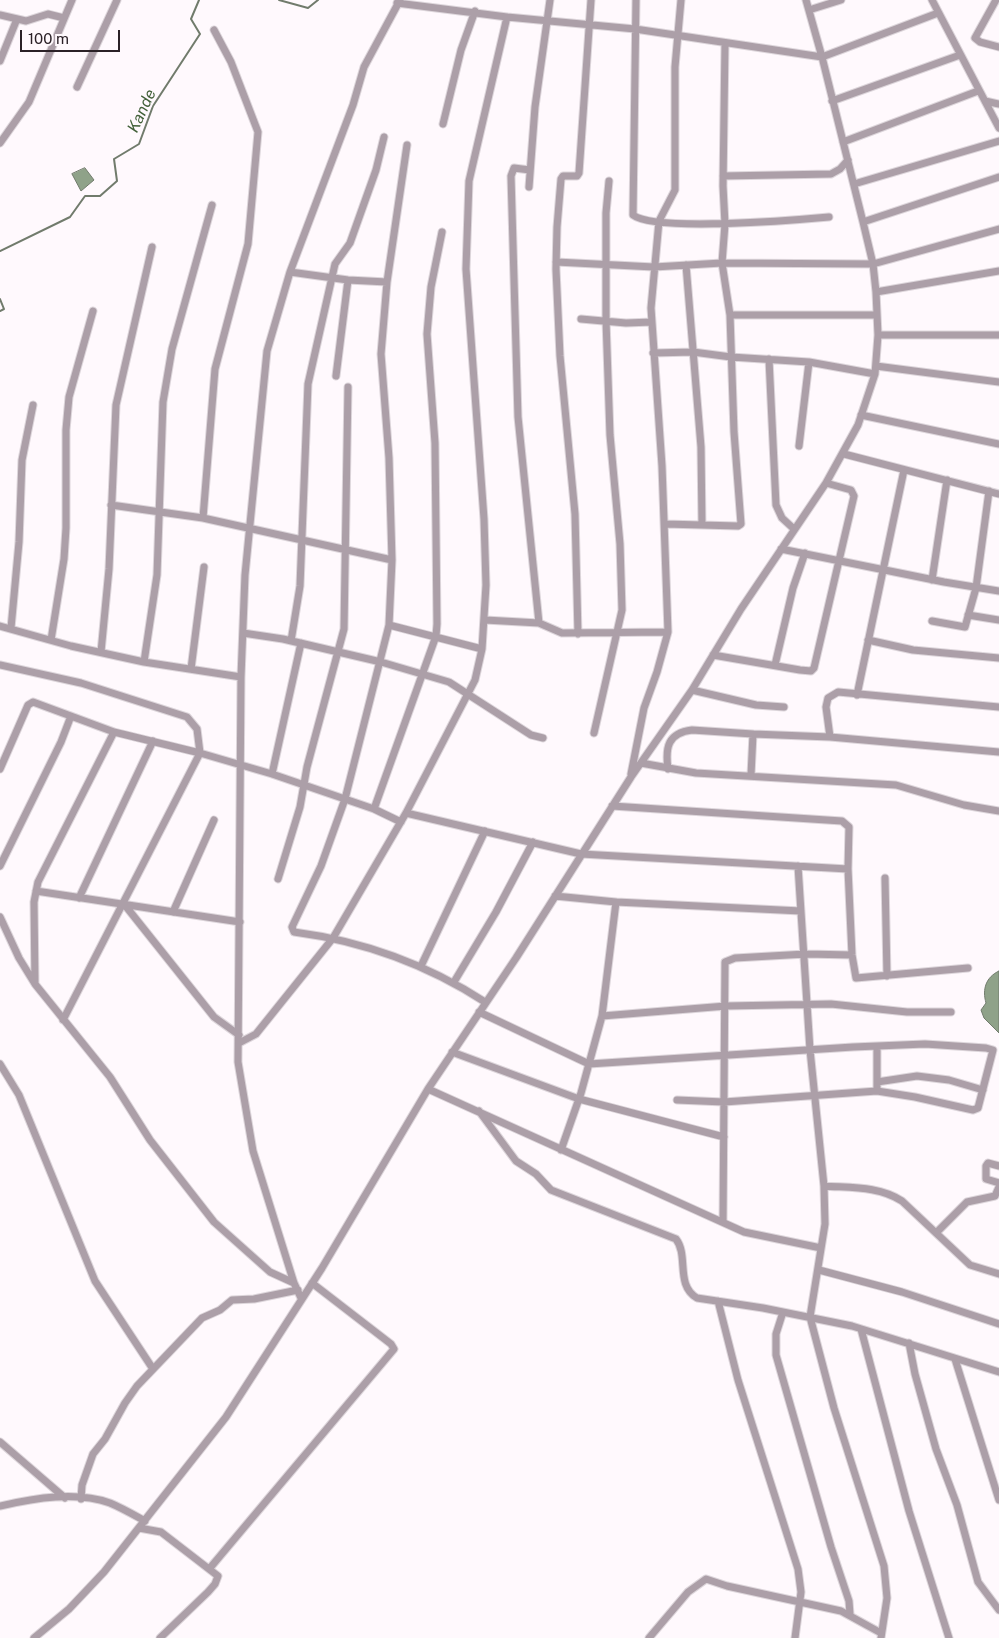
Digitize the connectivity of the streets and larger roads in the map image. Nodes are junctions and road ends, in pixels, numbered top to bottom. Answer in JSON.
{"nodes":[{"id":1,"x":72,"y":0,"type":"edge"},
{"id":2,"x":117,"y":0,"type":"edge"},
{"id":3,"x":550,"y":0,"type":"edge"},
{"id":4,"x":591,"y":0,"type":"edge"},
{"id":5,"x":636,"y":0,"type":"edge"},
{"id":6,"x":681,"y":0,"type":"edge"},
{"id":7,"x":806,"y":0,"type":"edge"},
{"id":8,"x":841,"y":0,"type":"edge"},
{"id":9,"x":932,"y":0,"type":"edge"},
{"id":10,"x":996,"y":0,"type":"edge"},
{"id":11,"x":399,"y":1,"type":"edge"},
{"id":12,"x":809,"y":10,"type":"junction"},
{"id":13,"x":475,"y":11,"type":"junction"},
{"id":14,"x":938,"y":13,"type":"junction"},
{"id":15,"x":0,"y":15,"type":"edge"},
{"id":16,"x":507,"y":17,"type":"junction"},
{"id":17,"x":17,"y":18,"type":"junction"},
{"id":18,"x":64,"y":18,"type":"junction"},
{"id":19,"x":548,"y":19,"type":"junction"},
{"id":20,"x":590,"y":25,"type":"junction"},
{"id":21,"x":635,"y":29,"type":"junction"},
{"id":22,"x":214,"y":30,"type":"dead end"},
{"id":23,"x":679,"y":35,"type":"junction"},
{"id":24,"x":725,"y":44,"type":"junction"},
{"id":25,"x":999,"y":47,"type":"edge"},
{"id":26,"x":960,"y":55,"type":"junction"},
{"id":27,"x":822,"y":57,"type":"junction"},
{"id":28,"x":0,"y":61,"type":"edge"},
{"id":29,"x":77,"y":87,"type":"dead end"},
{"id":30,"x":978,"y":91,"type":"junction"},
{"id":31,"x":832,"y":101,"type":"junction"},
{"id":32,"x":984,"y":101,"type":"junction"},
{"id":33,"x":999,"y":104,"type":"edge"},
{"id":34,"x":443,"y":124,"type":"dead end"},
{"id":35,"x":999,"y":128,"type":"edge"},
{"id":36,"x":384,"y":137,"type":"dead end"},
{"id":37,"x":999,"y":141,"type":"edge"},
{"id":38,"x":843,"y":142,"type":"junction"},
{"id":39,"x":0,"y":143,"type":"edge"},
{"id":40,"x":408,"y":145,"type":"dead end"},
{"id":41,"x":848,"y":160,"type":"junction"},
{"id":42,"x":530,"y":170,"type":"junction"},
{"id":43,"x":723,"y":176,"type":"junction"},
{"id":44,"x":999,"y":177,"type":"edge"},
{"id":45,"x":609,"y":181,"type":"dead end"},
{"id":46,"x":854,"y":184,"type":"junction"},
{"id":47,"x":529,"y":187,"type":"dead end"},
{"id":48,"x":212,"y":205,"type":"dead end"},
{"id":49,"x":829,"y":217,"type":"dead end"},
{"id":50,"x":659,"y":221,"type":"junction"},
{"id":51,"x":863,"y":222,"type":"junction"},
{"id":52,"x":726,"y":224,"type":"junction"},
{"id":53,"x":999,"y":229,"type":"edge"},
{"id":54,"x":442,"y":232,"type":"dead end"},
{"id":55,"x":152,"y":247,"type":"dead end"},
{"id":56,"x":556,"y":262,"type":"junction"},
{"id":57,"x":722,"y":263,"type":"junction"},
{"id":58,"x":606,"y":264,"type":"junction"},
{"id":59,"x":873,"y":264,"type":"junction"},
{"id":60,"x":686,"y":265,"type":"junction"},
{"id":61,"x":654,"y":266,"type":"junction"},
{"id":62,"x":999,"y":271,"type":"edge"},
{"id":63,"x":290,"y":272,"type":"junction"},
{"id":64,"x":332,"y":278,"type":"junction"},
{"id":65,"x":348,"y":280,"type":"junction"},
{"id":66,"x":387,"y":282,"type":"junction"},
{"id":67,"x":876,"y":292,"type":"junction"},
{"id":68,"x":93,"y":312,"type":"dead end"},
{"id":69,"x":730,"y":315,"type":"junction"},
{"id":70,"x":877,"y":315,"type":"junction"},
{"id":71,"x":581,"y":319,"type":"dead end"},
{"id":72,"x":606,"y":320,"type":"junction"},
{"id":73,"x":652,"y":322,"type":"junction"},
{"id":74,"x":878,"y":335,"type":"junction"},
{"id":75,"x":999,"y":335,"type":"edge"},
{"id":76,"x":654,"y":352,"type":"junction"},
{"id":77,"x":693,"y":352,"type":"junction"},
{"id":78,"x":731,"y":357,"type":"junction"},
{"id":79,"x":770,"y":359,"type":"junction"},
{"id":80,"x":809,"y":362,"type":"junction"},
{"id":81,"x":875,"y":370,"type":"junction"},
{"id":82,"x":336,"y":376,"type":"dead end"},
{"id":83,"x":999,"y":382,"type":"edge"},
{"id":84,"x":348,"y":388,"type":"dead end"},
{"id":85,"x":33,"y":405,"type":"dead end"},
{"id":86,"x":861,"y":415,"type":"junction"},
{"id":87,"x":999,"y":444,"type":"edge"},
{"id":88,"x":799,"y":446,"type":"dead end"},
{"id":89,"x":844,"y":454,"type":"junction"},
{"id":90,"x":904,"y":470,"type":"junction"},
{"id":91,"x":947,"y":480,"type":"junction"},
{"id":92,"x":826,"y":484,"type":"junction"},
{"id":93,"x":989,"y":491,"type":"junction"},
{"id":94,"x":999,"y":494,"type":"edge"},
{"id":95,"x":111,"y":505,"type":"junction"},
{"id":96,"x":158,"y":510,"type":"junction"},
{"id":97,"x":203,"y":518,"type":"junction"},
{"id":98,"x":665,"y":524,"type":"junction"},
{"id":99,"x":702,"y":525,"type":"junction"},
{"id":100,"x":249,"y":527,"type":"junction"},
{"id":101,"x":794,"y":529,"type":"junction"},
{"id":102,"x":302,"y":539,"type":"junction"},
{"id":103,"x":346,"y":548,"type":"junction"},
{"id":104,"x":781,"y":549,"type":"junction"},
{"id":105,"x":805,"y":553,"type":"junction"},
{"id":106,"x":840,"y":559,"type":"junction"},
{"id":107,"x":392,"y":560,"type":"junction"},
{"id":108,"x":204,"y":567,"type":"dead end"},
{"id":109,"x":885,"y":569,"type":"junction"},
{"id":110,"x":932,"y":580,"type":"junction"},
{"id":111,"x":976,"y":588,"type":"junction"},
{"id":112,"x":999,"y":591,"type":"edge"},
{"id":113,"x":968,"y":615,"type":"junction"},
{"id":114,"x":485,"y":620,"type":"junction"},
{"id":115,"x":999,"y":620,"type":"edge"},
{"id":116,"x":932,"y":621,"type":"dead end"},
{"id":117,"x":539,"y":623,"type":"junction"},
{"id":118,"x":389,"y":625,"type":"junction"},
{"id":119,"x":0,"y":626,"type":"edge"},
{"id":120,"x":11,"y":628,"type":"junction"},
{"id":121,"x":243,"y":632,"type":"junction"},
{"id":122,"x":668,"y":632,"type":"junction"},
{"id":123,"x":618,"y":633,"type":"junction"},
{"id":124,"x":578,"y":634,"type":"junction"},
{"id":125,"x":436,"y":636,"type":"junction"},
{"id":126,"x":51,"y":640,"type":"junction"},
{"id":127,"x":868,"y":640,"type":"junction"},
{"id":128,"x":292,"y":641,"type":"junction"},
{"id":129,"x":301,"y":643,"type":"junction"},
{"id":130,"x":482,"y":649,"type":"junction"},
{"id":131,"x":101,"y":652,"type":"junction"},
{"id":132,"x":337,"y":652,"type":"junction"},
{"id":133,"x":713,"y":655,"type":"junction"},
{"id":134,"x":999,"y":658,"type":"edge"},
{"id":135,"x":144,"y":662,"type":"junction"},
{"id":136,"x":380,"y":662,"type":"junction"},
{"id":137,"x":0,"y":665,"type":"edge"},
{"id":138,"x":775,"y":665,"type":"junction"},
{"id":139,"x":191,"y":669,"type":"junction"},
{"id":140,"x":423,"y":674,"type":"junction"},
{"id":141,"x":241,"y":678,"type":"junction"},
{"id":142,"x":692,"y":690,"type":"junction"},
{"id":143,"x":468,"y":693,"type":"junction"},
{"id":144,"x":857,"y":695,"type":"junction"},
{"id":145,"x":784,"y":707,"type":"dead end"},
{"id":146,"x":999,"y":707,"type":"edge"},
{"id":147,"x":71,"y":716,"type":"junction"},
{"id":148,"x":114,"y":732,"type":"junction"},
{"id":149,"x":594,"y":733,"type":"dead end"},
{"id":150,"x":753,"y":734,"type":"junction"},
{"id":151,"x":830,"y":737,"type":"junction"},
{"id":152,"x":543,"y":738,"type":"dead end"},
{"id":153,"x":153,"y":741,"type":"junction"},
{"id":154,"x":999,"y":752,"type":"edge"},
{"id":155,"x":200,"y":753,"type":"junction"},
{"id":156,"x":641,"y":763,"type":"junction"},
{"id":157,"x":242,"y":765,"type":"junction"},
{"id":158,"x":668,"y":768,"type":"junction"},
{"id":159,"x":0,"y":769,"type":"edge"},
{"id":160,"x":272,"y":774,"type":"junction"},
{"id":161,"x":751,"y":776,"type":"junction"},
{"id":162,"x":631,"y":777,"type":"junction"},
{"id":163,"x":304,"y":785,"type":"junction"},
{"id":164,"x":345,"y":799,"type":"junction"},
{"id":165,"x":612,"y":806,"type":"junction"},
{"id":166,"x":374,"y":809,"type":"junction"},
{"id":167,"x":999,"y":811,"type":"edge"},
{"id":168,"x":406,"y":813,"type":"junction"},
{"id":169,"x":214,"y":820,"type":"dead end"},
{"id":170,"x":401,"y":822,"type":"junction"},
{"id":171,"x":485,"y":831,"type":"junction"},
{"id":172,"x":533,"y":842,"type":"junction"},
{"id":173,"x":581,"y":854,"type":"junction"},
{"id":174,"x":0,"y":866,"type":"edge"},
{"id":175,"x":798,"y":866,"type":"junction"},
{"id":176,"x":848,"y":869,"type":"junction"},
{"id":177,"x":885,"y":878,"type":"dead end"},
{"id":178,"x":278,"y":879,"type":"dead end"},
{"id":179,"x":36,"y":891,"type":"junction"},
{"id":180,"x":555,"y":896,"type":"junction"},
{"id":181,"x":79,"y":898,"type":"junction"},
{"id":182,"x":616,"y":902,"type":"junction"},
{"id":183,"x":124,"y":904,"type":"junction"},
{"id":184,"x":801,"y":911,"type":"junction"},
{"id":185,"x":173,"y":912,"type":"junction"},
{"id":186,"x":0,"y":917,"type":"edge"},
{"id":187,"x":240,"y":922,"type":"junction"},
{"id":188,"x":333,"y":938,"type":"junction"},
{"id":189,"x":806,"y":954,"type":"junction"},
{"id":190,"x":852,"y":955,"type":"junction"},
{"id":191,"x":421,"y":966,"type":"junction"},
{"id":192,"x":968,"y":968,"type":"dead end"},
{"id":193,"x":887,"y":976,"type":"junction"},
{"id":194,"x":454,"y":982,"type":"junction"},
{"id":195,"x":35,"y":984,"type":"junction"},
{"id":196,"x":485,"y":1002,"type":"junction"},
{"id":197,"x":726,"y":1006,"type":"junction"},
{"id":198,"x":807,"y":1006,"type":"junction"},
{"id":199,"x":478,"y":1012,"type":"junction"},
{"id":200,"x":951,"y":1012,"type":"dead end"},
{"id":201,"x":602,"y":1016,"type":"junction"},
{"id":202,"x":63,"y":1020,"type":"junction"},
{"id":203,"x":239,"y":1035,"type":"junction"},
{"id":204,"x":239,"y":1044,"type":"junction"},
{"id":205,"x":877,"y":1046,"type":"junction"},
{"id":206,"x":810,"y":1050,"type":"junction"},
{"id":207,"x":452,"y":1052,"type":"junction"},
{"id":208,"x":724,"y":1055,"type":"junction"},
{"id":209,"x":0,"y":1064,"type":"edge"},
{"id":210,"x":589,"y":1064,"type":"junction"},
{"id":211,"x":876,"y":1082,"type":"junction"},
{"id":212,"x":428,"y":1089,"type":"junction"},
{"id":213,"x":983,"y":1090,"type":"junction"},
{"id":214,"x":876,"y":1092,"type":"junction"},
{"id":215,"x":814,"y":1096,"type":"junction"},
{"id":216,"x":579,"y":1099,"type":"junction"},
{"id":217,"x":677,"y":1100,"type":"dead end"},
{"id":218,"x":724,"y":1102,"type":"junction"},
{"id":219,"x":479,"y":1111,"type":"junction"},
{"id":220,"x":724,"y":1137,"type":"junction"},
{"id":221,"x":561,"y":1150,"type":"junction"},
{"id":222,"x":999,"y":1166,"type":"edge"},
{"id":223,"x":999,"y":1185,"type":"edge"},
{"id":224,"x":824,"y":1186,"type":"junction"},
{"id":225,"x":996,"y":1198,"type":"edge"},
{"id":226,"x":723,"y":1222,"type":"junction"},
{"id":227,"x":936,"y":1233,"type":"junction"},
{"id":228,"x":822,"y":1248,"type":"junction"},
{"id":229,"x":819,"y":1270,"type":"junction"},
{"id":230,"x":999,"y":1274,"type":"edge"},
{"id":231,"x":312,"y":1283,"type":"junction"},
{"id":232,"x":296,"y":1287,"type":"junction"},
{"id":233,"x":301,"y":1298,"type":"junction"},
{"id":234,"x":718,"y":1301,"type":"junction"},
{"id":235,"x":783,"y":1312,"type":"junction"},
{"id":236,"x":810,"y":1317,"type":"junction"},
{"id":237,"x":999,"y":1324,"type":"edge"},
{"id":238,"x":861,"y":1329,"type":"junction"},
{"id":239,"x":910,"y":1343,"type":"junction"},
{"id":240,"x":955,"y":1359,"type":"junction"},
{"id":241,"x":153,"y":1369,"type":"junction"},
{"id":242,"x":999,"y":1372,"type":"edge"},
{"id":243,"x":0,"y":1442,"type":"edge"},
{"id":244,"x":65,"y":1498,"type":"junction"},
{"id":245,"x":81,"y":1499,"type":"junction"},
{"id":246,"x":999,"y":1500,"type":"edge"},
{"id":247,"x":0,"y":1506,"type":"edge"},
{"id":248,"x":145,"y":1521,"type":"junction"},
{"id":249,"x":139,"y":1528,"type":"junction"},
{"id":250,"x":210,"y":1568,"type":"junction"},
{"id":251,"x":799,"y":1602,"type":"junction"},
{"id":252,"x":999,"y":1610,"type":"edge"},
{"id":253,"x":850,"y":1614,"type":"junction"},
{"id":254,"x":881,"y":1636,"type":"edge"},
{"id":255,"x":34,"y":1638,"type":"edge"},
{"id":256,"x":160,"y":1638,"type":"edge"},
{"id":257,"x":649,"y":1638,"type":"edge"},
{"id":258,"x":795,"y":1638,"type":"edge"},
{"id":259,"x":949,"y":1638,"type":"edge"}],
"edges":[{"from":1,"to":18,"type":"street"},
{"from":2,"to":29,"type":"street"},
{"from":3,"to":19,"type":"street"},
{"from":4,"to":20,"type":"street"},
{"from":5,"to":21,"type":"street"},
{"from":6,"to":23,"type":"street"},
{"from":7,"to":12,"type":"street"},
{"from":8,"to":12,"type":"street"},
{"from":9,"to":14,"type":"street"},
{"from":10,"to":25,"type":"street"},
{"from":11,"to":13,"type":"street"},
{"from":11,"to":63,"type":"street"},
{"from":12,"to":27,"type":"street"},
{"from":13,"to":16,"type":"street"},
{"from":13,"to":34,"type":"street"},
{"from":14,"to":26,"type":"street"},
{"from":14,"to":27,"type":"street"},
{"from":15,"to":17,"type":"street"},
{"from":16,"to":19,"type":"street"},
{"from":16,"to":114,"type":"street"},
{"from":17,"to":18,"type":"street"},
{"from":17,"to":28,"type":"street"},
{"from":18,"to":39,"type":"street"},
{"from":19,"to":20,"type":"street"},
{"from":19,"to":42,"type":"street"},
{"from":20,"to":21,"type":"street"},
{"from":20,"to":56,"type":"street"},
{"from":21,"to":23,"type":"street"},
{"from":21,"to":50,"type":"street"},
{"from":22,"to":97,"type":"street"},
{"from":23,"to":24,"type":"street"},
{"from":23,"to":50,"type":"street"},
{"from":24,"to":27,"type":"street"},
{"from":24,"to":43,"type":"street"},
{"from":26,"to":30,"type":"street"},
{"from":26,"to":31,"type":"street"},
{"from":27,"to":31,"type":"street"},
{"from":30,"to":32,"type":"street"},
{"from":30,"to":38,"type":"street"},
{"from":31,"to":38,"type":"street"},
{"from":32,"to":33,"type":"street"},
{"from":32,"to":35,"type":"street"},
{"from":36,"to":64,"type":"street"},
{"from":37,"to":46,"type":"street"},
{"from":38,"to":41,"type":"street"},
{"from":40,"to":66,"type":"street"},
{"from":41,"to":43,"type":"street"},
{"from":41,"to":46,"type":"street"},
{"from":42,"to":47,"type":"street"},
{"from":42,"to":117,"type":"street"},
{"from":43,"to":52,"type":"street"},
{"from":44,"to":51,"type":"street"},
{"from":45,"to":58,"type":"street"},
{"from":46,"to":51,"type":"street"},
{"from":48,"to":96,"type":"street"},
{"from":49,"to":52,"type":"street"},
{"from":50,"to":52,"type":"street"},
{"from":50,"to":61,"type":"street"},
{"from":51,"to":59,"type":"street"},
{"from":52,"to":57,"type":"street"},
{"from":53,"to":59,"type":"street"},
{"from":54,"to":125,"type":"street"},
{"from":55,"to":95,"type":"street"},
{"from":56,"to":58,"type":"street"},
{"from":56,"to":124,"type":"street"},
{"from":57,"to":59,"type":"street"},
{"from":57,"to":60,"type":"street"},
{"from":57,"to":69,"type":"street"},
{"from":58,"to":61,"type":"street"},
{"from":58,"to":72,"type":"street"},
{"from":59,"to":67,"type":"street"},
{"from":60,"to":61,"type":"street"},
{"from":60,"to":77,"type":"street"},
{"from":61,"to":73,"type":"street"},
{"from":62,"to":67,"type":"street"},
{"from":63,"to":64,"type":"street"},
{"from":63,"to":100,"type":"street"},
{"from":64,"to":65,"type":"street"},
{"from":64,"to":102,"type":"street"},
{"from":65,"to":66,"type":"street"},
{"from":65,"to":82,"type":"street"},
{"from":66,"to":107,"type":"street"},
{"from":67,"to":70,"type":"street"},
{"from":68,"to":126,"type":"street"},
{"from":69,"to":70,"type":"street"},
{"from":69,"to":78,"type":"street"},
{"from":70,"to":74,"type":"street"},
{"from":71,"to":72,"type":"street"},
{"from":72,"to":73,"type":"street"},
{"from":72,"to":123,"type":"street"},
{"from":73,"to":76,"type":"street"},
{"from":74,"to":75,"type":"street"},
{"from":74,"to":81,"type":"street"},
{"from":76,"to":77,"type":"street"},
{"from":76,"to":98,"type":"street"},
{"from":77,"to":78,"type":"street"},
{"from":77,"to":99,"type":"street"},
{"from":78,"to":79,"type":"street"},
{"from":78,"to":99,"type":"street"},
{"from":79,"to":80,"type":"street"},
{"from":79,"to":101,"type":"street"},
{"from":80,"to":81,"type":"street"},
{"from":80,"to":88,"type":"street"},
{"from":81,"to":83,"type":"street"},
{"from":81,"to":86,"type":"street"},
{"from":84,"to":103,"type":"street"},
{"from":85,"to":120,"type":"street"},
{"from":86,"to":87,"type":"street"},
{"from":86,"to":89,"type":"street"},
{"from":89,"to":90,"type":"street"},
{"from":89,"to":92,"type":"street"},
{"from":90,"to":91,"type":"street"},
{"from":90,"to":109,"type":"street"},
{"from":91,"to":93,"type":"street"},
{"from":91,"to":110,"type":"street"},
{"from":92,"to":101,"type":"street"},
{"from":92,"to":106,"type":"street"},
{"from":93,"to":94,"type":"street"},
{"from":93,"to":111,"type":"street"},
{"from":95,"to":96,"type":"street"},
{"from":95,"to":131,"type":"street"},
{"from":96,"to":97,"type":"street"},
{"from":96,"to":135,"type":"street"},
{"from":97,"to":100,"type":"street"},
{"from":98,"to":99,"type":"street"},
{"from":98,"to":122,"type":"street"},
{"from":100,"to":102,"type":"street"},
{"from":100,"to":121,"type":"street"},
{"from":101,"to":104,"type":"street"},
{"from":102,"to":103,"type":"street"},
{"from":102,"to":128,"type":"street"},
{"from":103,"to":107,"type":"street"},
{"from":103,"to":132,"type":"street"},
{"from":104,"to":105,"type":"street"},
{"from":104,"to":133,"type":"street"},
{"from":105,"to":106,"type":"street"},
{"from":105,"to":138,"type":"street"},
{"from":106,"to":109,"type":"street"},
{"from":106,"to":138,"type":"street"},
{"from":107,"to":118,"type":"street"},
{"from":108,"to":139,"type":"street"},
{"from":109,"to":110,"type":"street"},
{"from":109,"to":127,"type":"street"},
{"from":110,"to":111,"type":"street"},
{"from":111,"to":112,"type":"street"},
{"from":111,"to":113,"type":"street"},
{"from":113,"to":115,"type":"street"},
{"from":113,"to":116,"type":"street"},
{"from":114,"to":117,"type":"street"},
{"from":114,"to":130,"type":"street"},
{"from":117,"to":124,"type":"street"},
{"from":118,"to":125,"type":"street"},
{"from":118,"to":136,"type":"street"},
{"from":119,"to":120,"type":"street"},
{"from":120,"to":126,"type":"street"},
{"from":121,"to":128,"type":"street"},
{"from":121,"to":141,"type":"street"},
{"from":122,"to":123,"type":"street"},
{"from":122,"to":162,"type":"street"},
{"from":123,"to":124,"type":"street"},
{"from":123,"to":149,"type":"street"},
{"from":125,"to":130,"type":"street"},
{"from":125,"to":140,"type":"street"},
{"from":126,"to":131,"type":"street"},
{"from":127,"to":134,"type":"street"},
{"from":127,"to":144,"type":"street"},
{"from":128,"to":129,"type":"street"},
{"from":129,"to":132,"type":"street"},
{"from":129,"to":160,"type":"street"},
{"from":130,"to":143,"type":"street"},
{"from":131,"to":135,"type":"street"},
{"from":132,"to":136,"type":"street"},
{"from":132,"to":163,"type":"street"},
{"from":133,"to":138,"type":"street"},
{"from":133,"to":142,"type":"street"},
{"from":135,"to":139,"type":"street"},
{"from":136,"to":140,"type":"street"},
{"from":136,"to":164,"type":"street"},
{"from":137,"to":155,"type":"street"},
{"from":139,"to":141,"type":"street"},
{"from":140,"to":143,"type":"street"},
{"from":140,"to":166,"type":"street"},
{"from":141,"to":157,"type":"street"},
{"from":142,"to":145,"type":"street"},
{"from":142,"to":156,"type":"street"},
{"from":143,"to":152,"type":"street"},
{"from":143,"to":168,"type":"street"},
{"from":144,"to":146,"type":"street"},
{"from":144,"to":151,"type":"street"},
{"from":147,"to":148,"type":"street"},
{"from":147,"to":159,"type":"street"},
{"from":147,"to":174,"type":"street"},
{"from":148,"to":153,"type":"street"},
{"from":148,"to":179,"type":"street"},
{"from":150,"to":151,"type":"street"},
{"from":150,"to":158,"type":"street"},
{"from":150,"to":161,"type":"street"},
{"from":151,"to":154,"type":"street"},
{"from":153,"to":155,"type":"street"},
{"from":153,"to":181,"type":"street"},
{"from":155,"to":157,"type":"street"},
{"from":155,"to":183,"type":"street"},
{"from":156,"to":158,"type":"street"},
{"from":156,"to":162,"type":"street"},
{"from":157,"to":160,"type":"street"},
{"from":157,"to":187,"type":"street"},
{"from":158,"to":161,"type":"street"},
{"from":160,"to":163,"type":"street"},
{"from":161,"to":167,"type":"street"},
{"from":162,"to":165,"type":"street"},
{"from":163,"to":164,"type":"street"},
{"from":163,"to":178,"type":"street"},
{"from":164,"to":166,"type":"street"},
{"from":164,"to":188,"type":"street"},
{"from":165,"to":173,"type":"street"},
{"from":165,"to":176,"type":"street"},
{"from":166,"to":170,"type":"street"},
{"from":168,"to":170,"type":"street"},
{"from":168,"to":171,"type":"street"},
{"from":169,"to":185,"type":"street"},
{"from":170,"to":188,"type":"street"},
{"from":171,"to":172,"type":"street"},
{"from":171,"to":191,"type":"street"},
{"from":172,"to":173,"type":"street"},
{"from":172,"to":194,"type":"street"},
{"from":173,"to":175,"type":"street"},
{"from":173,"to":180,"type":"street"},
{"from":175,"to":176,"type":"street"},
{"from":175,"to":184,"type":"street"},
{"from":176,"to":190,"type":"street"},
{"from":177,"to":193,"type":"street"},
{"from":179,"to":181,"type":"street"},
{"from":179,"to":195,"type":"street"},
{"from":180,"to":182,"type":"street"},
{"from":180,"to":196,"type":"street"},
{"from":181,"to":183,"type":"street"},
{"from":182,"to":184,"type":"street"},
{"from":182,"to":201,"type":"street"},
{"from":183,"to":185,"type":"street"},
{"from":183,"to":202,"type":"street"},
{"from":183,"to":203,"type":"street"},
{"from":184,"to":189,"type":"street"},
{"from":185,"to":187,"type":"street"},
{"from":186,"to":195,"type":"street"},
{"from":187,"to":203,"type":"street"},
{"from":188,"to":191,"type":"street"},
{"from":188,"to":204,"type":"street"},
{"from":189,"to":190,"type":"street"},
{"from":189,"to":197,"type":"street"},
{"from":189,"to":198,"type":"street"},
{"from":190,"to":193,"type":"street"},
{"from":191,"to":194,"type":"street"},
{"from":192,"to":193,"type":"street"},
{"from":194,"to":196,"type":"street"},
{"from":195,"to":202,"type":"street"},
{"from":196,"to":199,"type":"street"},
{"from":197,"to":198,"type":"street"},
{"from":197,"to":201,"type":"street"},
{"from":197,"to":208,"type":"street"},
{"from":198,"to":200,"type":"street"},
{"from":198,"to":206,"type":"street"},
{"from":199,"to":207,"type":"street"},
{"from":199,"to":210,"type":"street"},
{"from":201,"to":210,"type":"street"},
{"from":202,"to":232,"type":"street"},
{"from":203,"to":204,"type":"street"},
{"from":204,"to":232,"type":"street"},
{"from":205,"to":206,"type":"street"},
{"from":205,"to":211,"type":"street"},
{"from":205,"to":213,"type":"street"},
{"from":206,"to":208,"type":"street"},
{"from":206,"to":215,"type":"street"},
{"from":207,"to":212,"type":"street"},
{"from":207,"to":216,"type":"street"},
{"from":208,"to":210,"type":"street"},
{"from":208,"to":218,"type":"street"},
{"from":209,"to":241,"type":"street"},
{"from":210,"to":216,"type":"street"},
{"from":211,"to":213,"type":"street"},
{"from":211,"to":214,"type":"street"},
{"from":212,"to":219,"type":"street"},
{"from":212,"to":231,"type":"street"},
{"from":213,"to":214,"type":"street"},
{"from":214,"to":215,"type":"street"},
{"from":215,"to":218,"type":"street"},
{"from":215,"to":224,"type":"street"},
{"from":216,"to":220,"type":"street"},
{"from":216,"to":221,"type":"street"},
{"from":217,"to":218,"type":"street"},
{"from":218,"to":220,"type":"street"},
{"from":219,"to":221,"type":"street"},
{"from":219,"to":234,"type":"street"},
{"from":220,"to":226,"type":"street"},
{"from":221,"to":226,"type":"street"},
{"from":222,"to":223,"type":"street"},
{"from":223,"to":225,"type":"street"},
{"from":224,"to":227,"type":"street"},
{"from":224,"to":228,"type":"street"},
{"from":225,"to":227,"type":"street"},
{"from":226,"to":228,"type":"street"},
{"from":227,"to":230,"type":"street"},
{"from":228,"to":229,"type":"street"},
{"from":229,"to":236,"type":"street"},
{"from":229,"to":237,"type":"street"},
{"from":231,"to":233,"type":"street"},
{"from":231,"to":250,"type":"street"},
{"from":232,"to":233,"type":"street"},
{"from":232,"to":241,"type":"street"},
{"from":233,"to":248,"type":"street"},
{"from":234,"to":235,"type":"street"},
{"from":234,"to":251,"type":"street"},
{"from":235,"to":236,"type":"street"},
{"from":235,"to":253,"type":"street"},
{"from":236,"to":238,"type":"street"},
{"from":236,"to":254,"type":"street"},
{"from":238,"to":239,"type":"street"},
{"from":238,"to":259,"type":"street"},
{"from":239,"to":240,"type":"street"},
{"from":239,"to":252,"type":"street"},
{"from":240,"to":242,"type":"street"},
{"from":240,"to":246,"type":"street"},
{"from":241,"to":245,"type":"street"},
{"from":243,"to":244,"type":"street"},
{"from":244,"to":245,"type":"street"},
{"from":244,"to":247,"type":"street"},
{"from":245,"to":248,"type":"street"},
{"from":248,"to":249,"type":"street"},
{"from":249,"to":250,"type":"street"},
{"from":249,"to":255,"type":"street"},
{"from":250,"to":256,"type":"street"},
{"from":251,"to":253,"type":"street"},
{"from":251,"to":257,"type":"street"},
{"from":251,"to":258,"type":"street"},
{"from":253,"to":254,"type":"street"}]}
